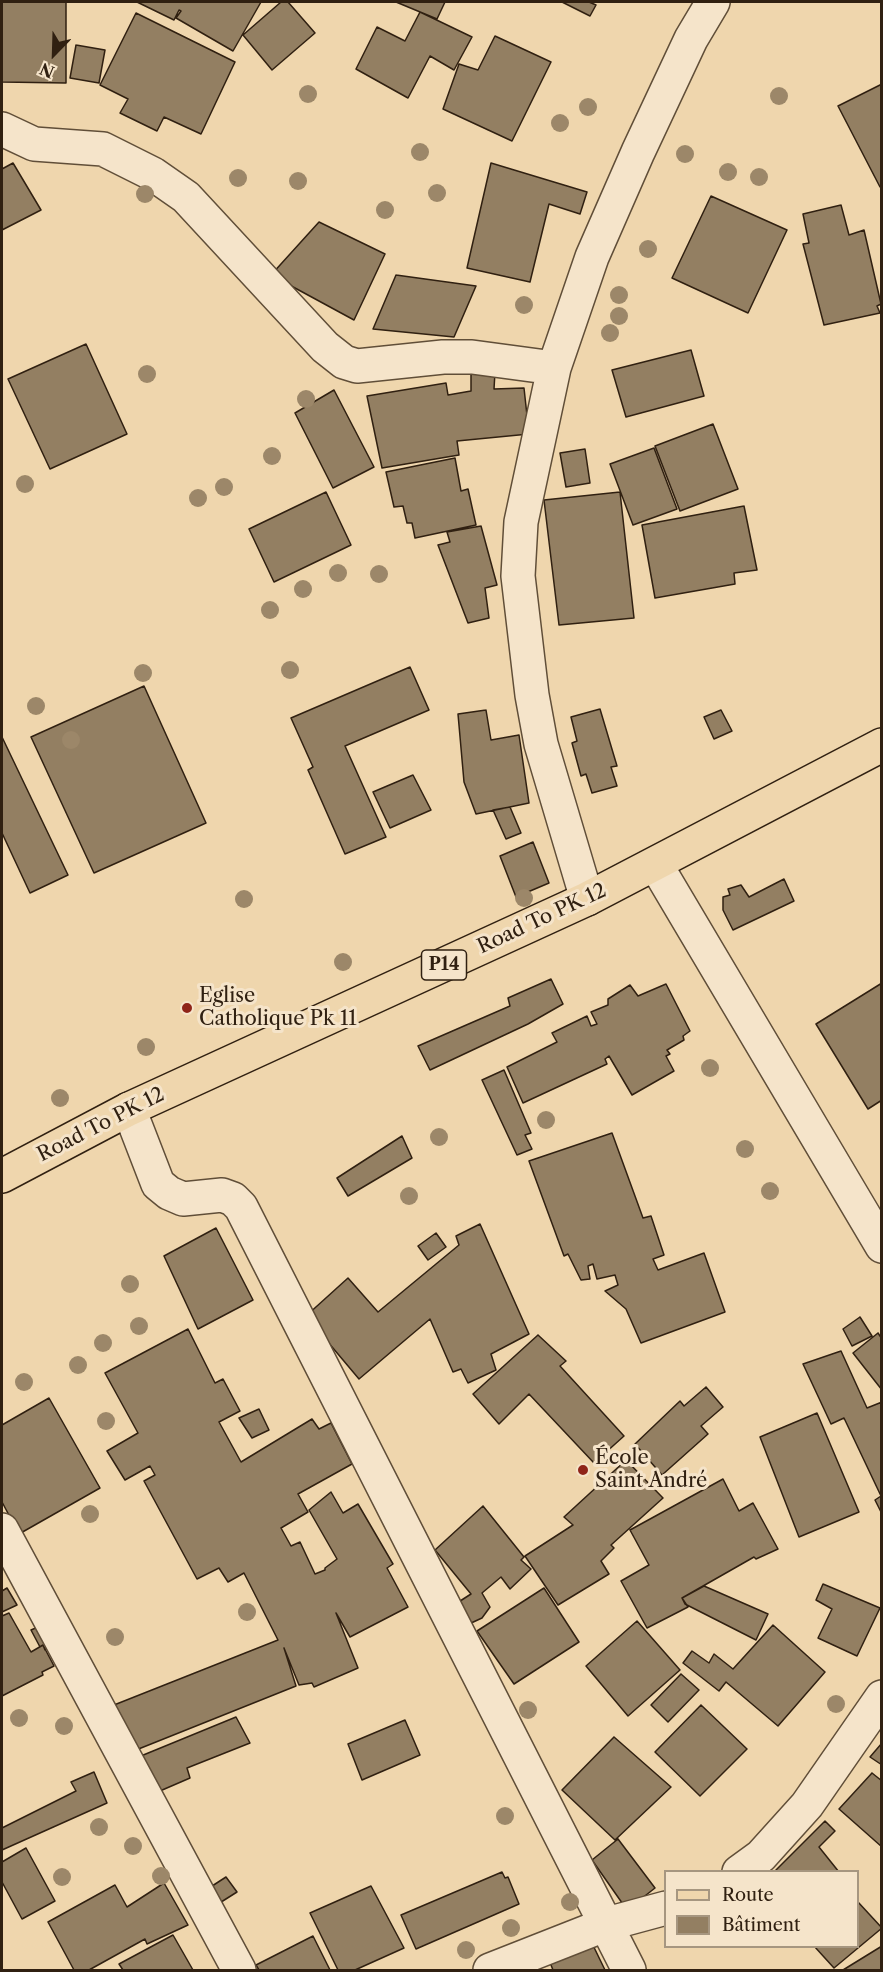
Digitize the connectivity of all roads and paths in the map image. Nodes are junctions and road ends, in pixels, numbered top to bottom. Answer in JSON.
{"nodes":[{"id":1,"x":713,"y":2,"type":"edge"},
{"id":2,"x":2,"y":129,"type":"edge"},
{"id":3,"x":554,"y":368,"type":"junction"},
{"id":4,"x":882,"y":745,"type":"edge"},
{"id":5,"x":656,"y":865,"type":"junction"},
{"id":6,"x":587,"y":899,"type":"junction"},
{"id":7,"x":129,"y":1109,"type":"junction"},
{"id":8,"x":2,"y":1176,"type":"edge"},
{"id":9,"x":882,"y":1246,"type":"edge"},
{"id":10,"x":2,"y":1530,"type":"edge"},
{"id":11,"x":882,"y":1697,"type":"edge"},
{"id":12,"x":742,"y":1870,"type":"edge"},
{"id":13,"x":664,"y":1909,"type":"edge"},
{"id":14,"x":607,"y":1924,"type":"junction"},
{"id":15,"x":239,"y":1971,"type":"edge"},
{"id":16,"x":490,"y":1971,"type":"edge"},
{"id":17,"x":629,"y":1971,"type":"edge"}],
"edges":[{"from":1,"to":3,"type":"street"},
{"from":2,"to":3,"type":"street"},
{"from":3,"to":6,"type":"street"},
{"from":4,"to":5,"type":"main road","name":"Road To PK 12","number":"P14"},
{"from":5,"to":6,"type":"main road","name":"Road To PK 12","number":"P14"},
{"from":5,"to":9,"type":"street"},
{"from":6,"to":7,"type":"main road","name":"Road To PK 12","number":"P14"},
{"from":7,"to":8,"type":"main road","name":"Road To PK 12","number":"P14"},
{"from":7,"to":14,"type":"street"},
{"from":10,"to":15,"type":"street"},
{"from":11,"to":12,"type":"street"},
{"from":13,"to":14,"type":"street"},
{"from":14,"to":16,"type":"street"},
{"from":14,"to":17,"type":"street"}]}
